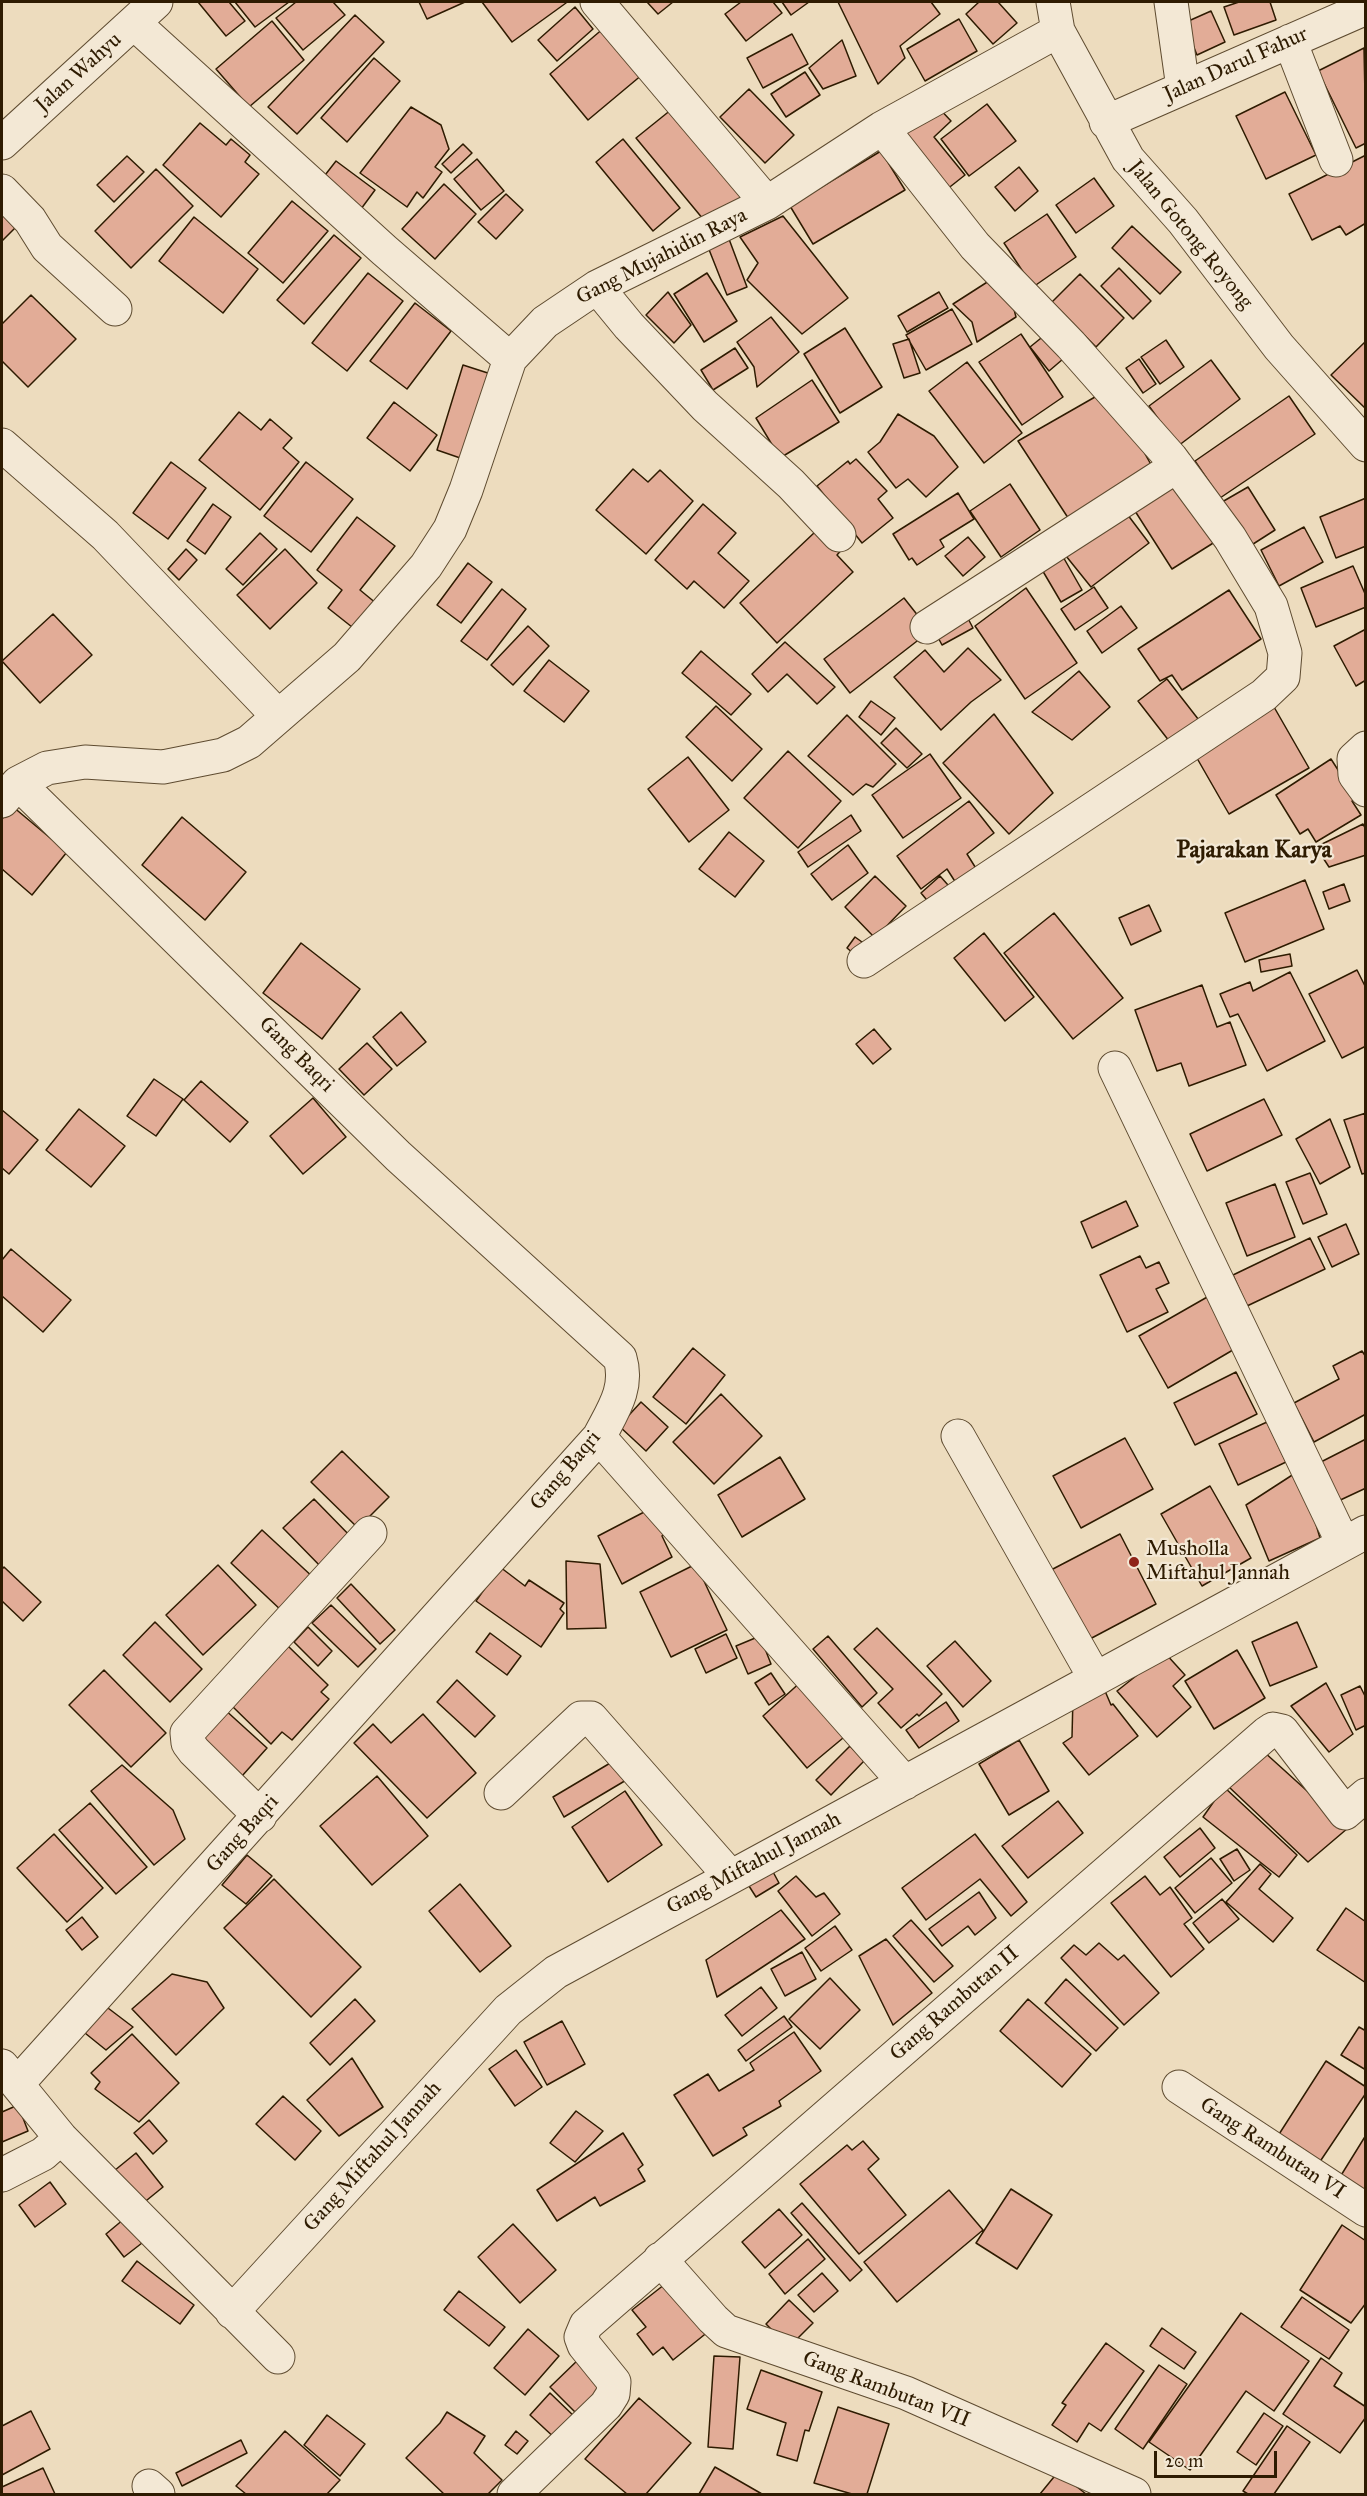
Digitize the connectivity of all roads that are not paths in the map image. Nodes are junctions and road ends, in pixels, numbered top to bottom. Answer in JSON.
{"nodes":[{"id":1,"x":597,"y":2,"type":"edge"},
{"id":2,"x":1171,"y":2,"type":"edge"},
{"id":3,"x":1365,"y":8,"type":"edge"},
{"id":4,"x":145,"y":12,"type":"edge"},
{"id":5,"x":1055,"y":16,"type":"edge"},
{"id":6,"x":1290,"y":41,"type":"junction"},
{"id":7,"x":1183,"y":88,"type":"junction"},
{"id":8,"x":1106,"y":122,"type":"junction"},
{"id":9,"x":882,"y":128,"type":"junction"},
{"id":10,"x":2,"y":143,"type":"edge"},
{"id":11,"x":1336,"y":160,"type":"dead end"},
{"id":12,"x":2,"y":191,"type":"edge"},
{"id":13,"x":767,"y":203,"type":"junction"},
{"id":14,"x":597,"y":287,"type":"junction"},
{"id":15,"x":115,"y":309,"type":"dead end"},
{"id":16,"x":510,"y":358,"type":"junction"},
{"id":17,"x":2,"y":445,"type":"edge"},
{"id":18,"x":1365,"y":445,"type":"edge"},
{"id":19,"x":1177,"y":466,"type":"junction"},
{"id":20,"x":839,"y":535,"type":"dead end"},
{"id":21,"x":927,"y":627,"type":"dead end"},
{"id":22,"x":278,"y":716,"type":"junction"},
{"id":23,"x":1365,"y":748,"type":"edge"},
{"id":24,"x":1365,"y":790,"type":"edge"},
{"id":25,"x":10,"y":792,"type":"edge"},
{"id":26,"x":864,"y":961,"type":"dead end"},
{"id":27,"x":1115,"y":1068,"type":"dead end"},
{"id":28,"x":957,"y":1436,"type":"dead end"},
{"id":29,"x":599,"y":1437,"type":"junction"},
{"id":30,"x":370,"y":1533,"type":"dead end"},
{"id":31,"x":1354,"y":1537,"type":"edge"},
{"id":32,"x":1095,"y":1678,"type":"junction"},
{"id":33,"x":905,"y":1783,"type":"junction"},
{"id":34,"x":501,"y":1793,"type":"dead end"},
{"id":35,"x":1359,"y":1811,"type":"edge"},
{"id":36,"x":260,"y":1816,"type":"junction"},
{"id":37,"x":730,"y":1876,"type":"junction"},
{"id":38,"x":10,"y":2075,"type":"edge"},
{"id":39,"x":1179,"y":2087,"type":"dead end"},
{"id":40,"x":61,"y":2138,"type":"junction"},
{"id":41,"x":2,"y":2175,"type":"edge"},
{"id":42,"x":1365,"y":2210,"type":"edge"},
{"id":43,"x":660,"y":2259,"type":"junction"},
{"id":44,"x":232,"y":2312,"type":"junction"},
{"id":45,"x":278,"y":2356,"type":"dead end"},
{"id":46,"x":527,"y":2491,"type":"edge"},
{"id":47,"x":1134,"y":2494,"type":"edge"}],
"edges":[{"from":1,"to":13,"type":"street"},
{"from":2,"to":7,"type":"street"},
{"from":3,"to":6,"type":"street","name":"Jalan Darul Fahur"},
{"from":4,"to":10,"type":"street","name":"Jalan Wahyu"},
{"from":4,"to":16,"type":"street"},
{"from":5,"to":8,"type":"street","name":"Jalan Gotong Royong"},
{"from":5,"to":9,"type":"street","name":"Gang Mujahidin Raya"},
{"from":6,"to":7,"type":"street","name":"Jalan Darul Fahur"},
{"from":6,"to":11,"type":"street"},
{"from":7,"to":8,"type":"street","name":"Jalan Darul Fahur"},
{"from":8,"to":18,"type":"street","name":"Jalan Gotong Royong"},
{"from":9,"to":13,"type":"street","name":"Gang Mujahidin Raya"},
{"from":9,"to":19,"type":"street"},
{"from":12,"to":15,"type":"street"},
{"from":13,"to":14,"type":"street","name":"Gang Mujahidin Raya"},
{"from":14,"to":16,"type":"street","name":"Gang Mujahidin Raya"},
{"from":14,"to":20,"type":"street"},
{"from":16,"to":22,"type":"street","name":"Gang Mujahidin Raya"},
{"from":17,"to":22,"type":"street"},
{"from":19,"to":21,"type":"street"},
{"from":19,"to":26,"type":"street"},
{"from":22,"to":25,"type":"street","name":"Gang Mujahidin Raya"},
{"from":23,"to":24,"type":"street"},
{"from":25,"to":29,"type":"street","name":"Gang Baqri"},
{"from":27,"to":31,"type":"street"},
{"from":28,"to":32,"type":"street"},
{"from":29,"to":33,"type":"street"},
{"from":29,"to":36,"type":"street","name":"Gang Baqri"},
{"from":30,"to":36,"type":"street"},
{"from":31,"to":32,"type":"street","name":"Gang Miftahul Jannah"},
{"from":32,"to":33,"type":"street","name":"Gang Miftahul Jannah"},
{"from":33,"to":37,"type":"street","name":"Gang Miftahul Jannah"},
{"from":34,"to":37,"type":"street"},
{"from":35,"to":43,"type":"street","name":"Gang Rambutan II"},
{"from":36,"to":38,"type":"street","name":"Gang Baqri"},
{"from":37,"to":44,"type":"street","name":"Gang Miftahul Jannah"},
{"from":38,"to":40,"type":"street"},
{"from":39,"to":42,"type":"street","name":"Gang Rambutan VI"},
{"from":40,"to":41,"type":"street"},
{"from":40,"to":44,"type":"street"},
{"from":43,"to":46,"type":"street","name":"Gang Rambutan II"},
{"from":43,"to":47,"type":"street","name":"Gang Rambutan VII"},
{"from":44,"to":45,"type":"street"}]}
